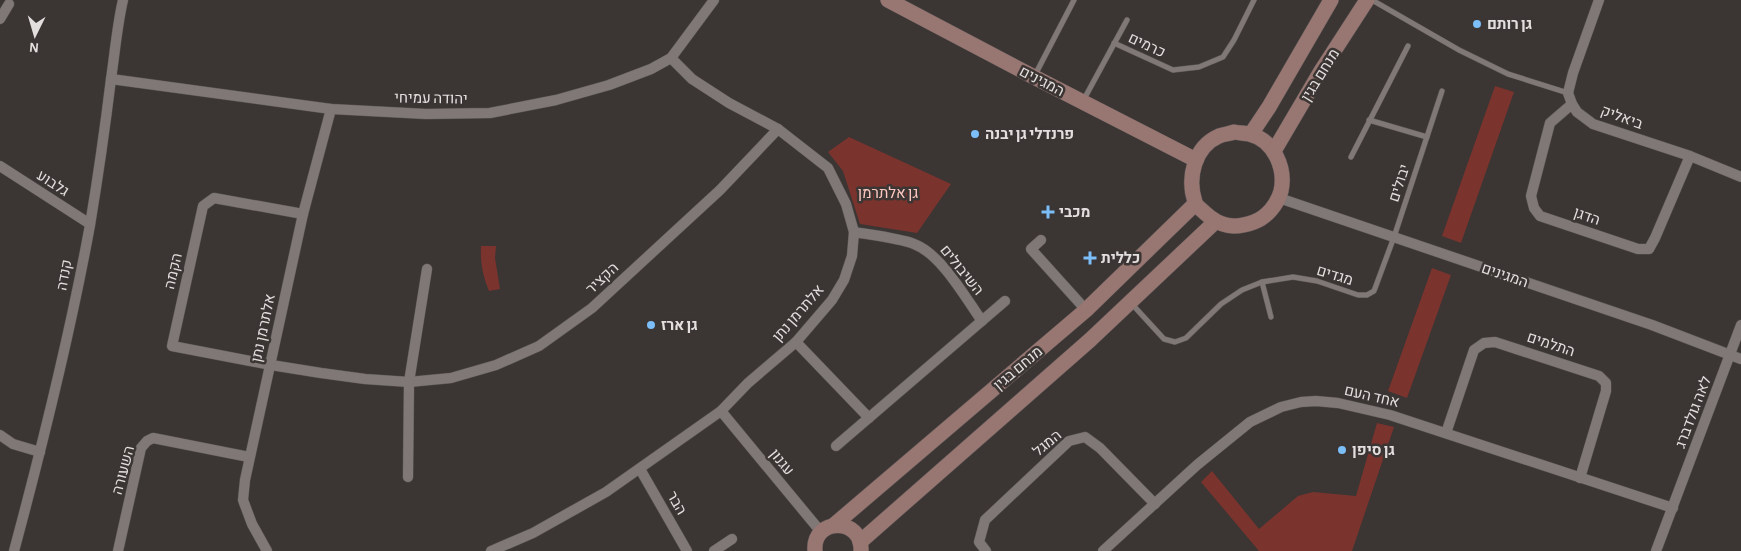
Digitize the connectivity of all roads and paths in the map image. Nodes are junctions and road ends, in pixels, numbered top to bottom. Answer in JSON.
{"nodes":[{"id":1,"x":123,"y":0,"type":"edge"},
{"id":2,"x":714,"y":0,"type":"edge"},
{"id":3,"x":888,"y":0,"type":"edge"},
{"id":4,"x":1074,"y":0,"type":"edge"},
{"id":5,"x":1254,"y":0,"type":"edge"},
{"id":6,"x":1331,"y":0,"type":"edge"},
{"id":7,"x":1367,"y":0,"type":"edge"},
{"id":8,"x":1372,"y":0,"type":"edge"},
{"id":9,"x":1599,"y":0,"type":"edge"},
{"id":10,"x":9,"y":4,"type":"dead end"},
{"id":11,"x":0,"y":19,"type":"edge"},
{"id":12,"x":1127,"y":20,"type":"dead end"},
{"id":13,"x":1114,"y":43,"type":"junction"},
{"id":14,"x":1408,"y":46,"type":"dead end"},
{"id":15,"x":671,"y":58,"type":"junction"},
{"id":16,"x":1034,"y":77,"type":"junction"},
{"id":17,"x":111,"y":79,"type":"junction"},
{"id":18,"x":1442,"y":91,"type":"dead end"},
{"id":19,"x":1568,"y":93,"type":"junction"},
{"id":20,"x":1082,"y":102,"type":"junction"},
{"id":21,"x":1572,"y":104,"type":"junction"},
{"id":22,"x":331,"y":109,"type":"junction"},
{"id":23,"x":1370,"y":120,"type":"junction"},
{"id":24,"x":778,"y":129,"type":"junction"},
{"id":25,"x":1251,"y":134,"type":"junction"},
{"id":26,"x":1427,"y":137,"type":"junction"},
{"id":27,"x":1274,"y":151,"type":"junction"},
{"id":28,"x":1690,"y":156,"type":"junction"},
{"id":29,"x":1351,"y":157,"type":"dead end"},
{"id":30,"x":1196,"y":160,"type":"junction"},
{"id":31,"x":0,"y":167,"type":"edge"},
{"id":32,"x":1741,"y":177,"type":"edge"},
{"id":33,"x":1279,"y":198,"type":"junction"},
{"id":34,"x":1195,"y":204,"type":"junction"},
{"id":35,"x":303,"y":214,"type":"junction"},
{"id":36,"x":1215,"y":222,"type":"junction"},
{"id":37,"x":90,"y":224,"type":"junction"},
{"id":38,"x":854,"y":232,"type":"junction"},
{"id":39,"x":1394,"y":237,"type":"junction"},
{"id":40,"x":1040,"y":240,"type":"dead end"},
{"id":41,"x":427,"y":269,"type":"dead end"},
{"id":42,"x":1262,"y":282,"type":"junction"},
{"id":43,"x":1005,"y":301,"type":"dead end"},
{"id":44,"x":1130,"y":302,"type":"junction"},
{"id":45,"x":1086,"y":310,"type":"junction"},
{"id":46,"x":1271,"y":317,"type":"dead end"},
{"id":47,"x":982,"y":321,"type":"junction"},
{"id":48,"x":1741,"y":325,"type":"edge"},
{"id":49,"x":796,"y":342,"type":"junction"},
{"id":50,"x":1731,"y":356,"type":"junction"},
{"id":51,"x":1741,"y":359,"type":"edge"},
{"id":52,"x":270,"y":365,"type":"junction"},
{"id":53,"x":408,"y":382,"type":"junction"},
{"id":54,"x":721,"y":411,"type":"junction"},
{"id":55,"x":869,"y":418,"type":"junction"},
{"id":56,"x":1446,"y":433,"type":"junction"},
{"id":57,"x":0,"y":435,"type":"edge"},
{"id":58,"x":836,"y":446,"type":"dead end"},
{"id":59,"x":40,"y":452,"type":"junction"},
{"id":60,"x":248,"y":457,"type":"junction"},
{"id":61,"x":640,"y":469,"type":"junction"},
{"id":62,"x":408,"y":477,"type":"dead end"},
{"id":63,"x":1580,"y":478,"type":"junction"},
{"id":64,"x":1156,"y":504,"type":"junction"},
{"id":65,"x":1673,"y":508,"type":"junction"},
{"id":66,"x":732,"y":539,"type":"dead end"},
{"id":67,"x":818,"y":541,"type":"edge"},
{"id":68,"x":860,"y":546,"type":"edge"},
{"id":69,"x":14,"y":551,"type":"edge"},
{"id":70,"x":118,"y":551,"type":"edge"},
{"id":71,"x":267,"y":551,"type":"edge"},
{"id":72,"x":491,"y":551,"type":"edge"},
{"id":73,"x":687,"y":551,"type":"edge"},
{"id":74,"x":714,"y":551,"type":"edge"},
{"id":75,"x":986,"y":551,"type":"edge"},
{"id":76,"x":1103,"y":551,"type":"edge"},
{"id":77,"x":1656,"y":551,"type":"edge"}],
"edges":[{"from":1,"to":17,"type":"street","name":"קנדה"},
{"from":2,"to":15,"type":"street","name":"יהודה עמיחי"},
{"from":3,"to":16,"type":"main road","name":"המגינים"},
{"from":4,"to":16,"type":"lane"},
{"from":5,"to":13,"type":"lane","name":"כרמים"},
{"from":6,"to":25,"type":"main road","name":"מנחם בגין"},
{"from":7,"to":27,"type":"main road","name":"מנחם בגין"},
{"from":8,"to":19,"type":"lane"},
{"from":9,"to":19,"type":"street"},
{"from":10,"to":11,"type":"street"},
{"from":12,"to":13,"type":"lane","name":"כרמים"},
{"from":13,"to":20,"type":"lane","name":"כרמים"},
{"from":14,"to":23,"type":"lane"},
{"from":15,"to":22,"type":"street","name":"יהודה עמיחי"},
{"from":15,"to":24,"type":"street","name":"אלתרמן נתן"},
{"from":16,"to":20,"type":"main road","name":"המגינים"},
{"from":17,"to":22,"type":"street","name":"יהודה עמיחי"},
{"from":17,"to":37,"type":"street","name":"קנדה"},
{"from":18,"to":26,"type":"lane","name":"יבולים"},
{"from":19,"to":21,"type":"street","name":"ביאליק"},
{"from":20,"to":30,"type":"main road","name":"המגינים"},
{"from":21,"to":28,"type":"street","name":"ביאליק"},
{"from":21,"to":28,"type":"street","name":"הדגן"},
{"from":22,"to":35,"type":"street","name":"אלתרמן נתן"},
{"from":23,"to":26,"type":"lane"},
{"from":23,"to":29,"type":"lane"},
{"from":24,"to":38,"type":"street","name":"אלתרמן נתן"},
{"from":24,"to":53,"type":"street","name":"הקציר"},
{"from":25,"to":27,"type":"main road"},
{"from":25,"to":30,"type":"main road"},
{"from":26,"to":39,"type":"lane","name":"יבולים"},
{"from":27,"to":33,"type":"main road"},
{"from":28,"to":32,"type":"street","name":"ביאליק"},
{"from":30,"to":34,"type":"main road"},
{"from":31,"to":37,"type":"street","name":"גלבוע"},
{"from":33,"to":36,"type":"main road"},
{"from":33,"to":39,"type":"street","name":"המגינים"},
{"from":34,"to":36,"type":"main road"},
{"from":34,"to":45,"type":"main road","name":"מנחם בגין"},
{"from":35,"to":52,"type":"street","name":"אלתרמן נתן"},
{"from":35,"to":52,"type":"street","name":"הקמה"},
{"from":36,"to":44,"type":"main road","name":"מנחם בגין"},
{"from":37,"to":59,"type":"street","name":"קנדה"},
{"from":38,"to":47,"type":"street","name":"השיבולים"},
{"from":38,"to":49,"type":"street","name":"אלתרמן נתן"},
{"from":39,"to":42,"type":"lane","name":"מגדים"},
{"from":39,"to":50,"type":"street","name":"המגינים"},
{"from":40,"to":45,"type":"street"},
{"from":41,"to":53,"type":"street"},
{"from":42,"to":44,"type":"lane","name":"מגדים"},
{"from":42,"to":46,"type":"lane"},
{"from":43,"to":47,"type":"street","name":"השיבולים"},
{"from":44,"to":68,"type":"main road","name":"מנחם בגין"},
{"from":45,"to":67,"type":"main road","name":"מנחם בגין"},
{"from":47,"to":55,"type":"street","name":"השיבולים"},
{"from":48,"to":50,"type":"street","name":"לאה גולדברג"},
{"from":49,"to":54,"type":"street","name":"אלתרמן נתן"},
{"from":49,"to":55,"type":"street"},
{"from":50,"to":51,"type":"street","name":"המגינים"},
{"from":50,"to":65,"type":"street","name":"לאה גולדברג"},
{"from":52,"to":53,"type":"street","name":"הקציר"},
{"from":52,"to":60,"type":"street","name":"אלתרמן נתן"},
{"from":53,"to":62,"type":"street"},
{"from":54,"to":61,"type":"street","name":"אלתרמן נתן"},
{"from":54,"to":67,"type":"street","name":"עגנון"},
{"from":55,"to":58,"type":"street","name":"השיבולים"},
{"from":56,"to":63,"type":"street","name":"אחד העם"},
{"from":56,"to":63,"type":"street","name":"התלמים"},
{"from":56,"to":64,"type":"street","name":"אחד העם"},
{"from":57,"to":59,"type":"street"},
{"from":59,"to":69,"type":"street","name":"קנדה"},
{"from":60,"to":70,"type":"street","name":"השעורה"},
{"from":60,"to":71,"type":"street","name":"אלתרמן נתן"},
{"from":61,"to":72,"type":"street","name":"אלתרמן נתן"},
{"from":61,"to":73,"type":"street","name":"הבר"},
{"from":63,"to":65,"type":"street","name":"אחד העם"},
{"from":64,"to":75,"type":"street","name":"המגל"},
{"from":64,"to":76,"type":"street","name":"אחד העם"},
{"from":65,"to":77,"type":"street","name":"לאה גולדברג"},
{"from":66,"to":74,"type":"street"},
{"from":67,"to":68,"type":"main road"}]}
